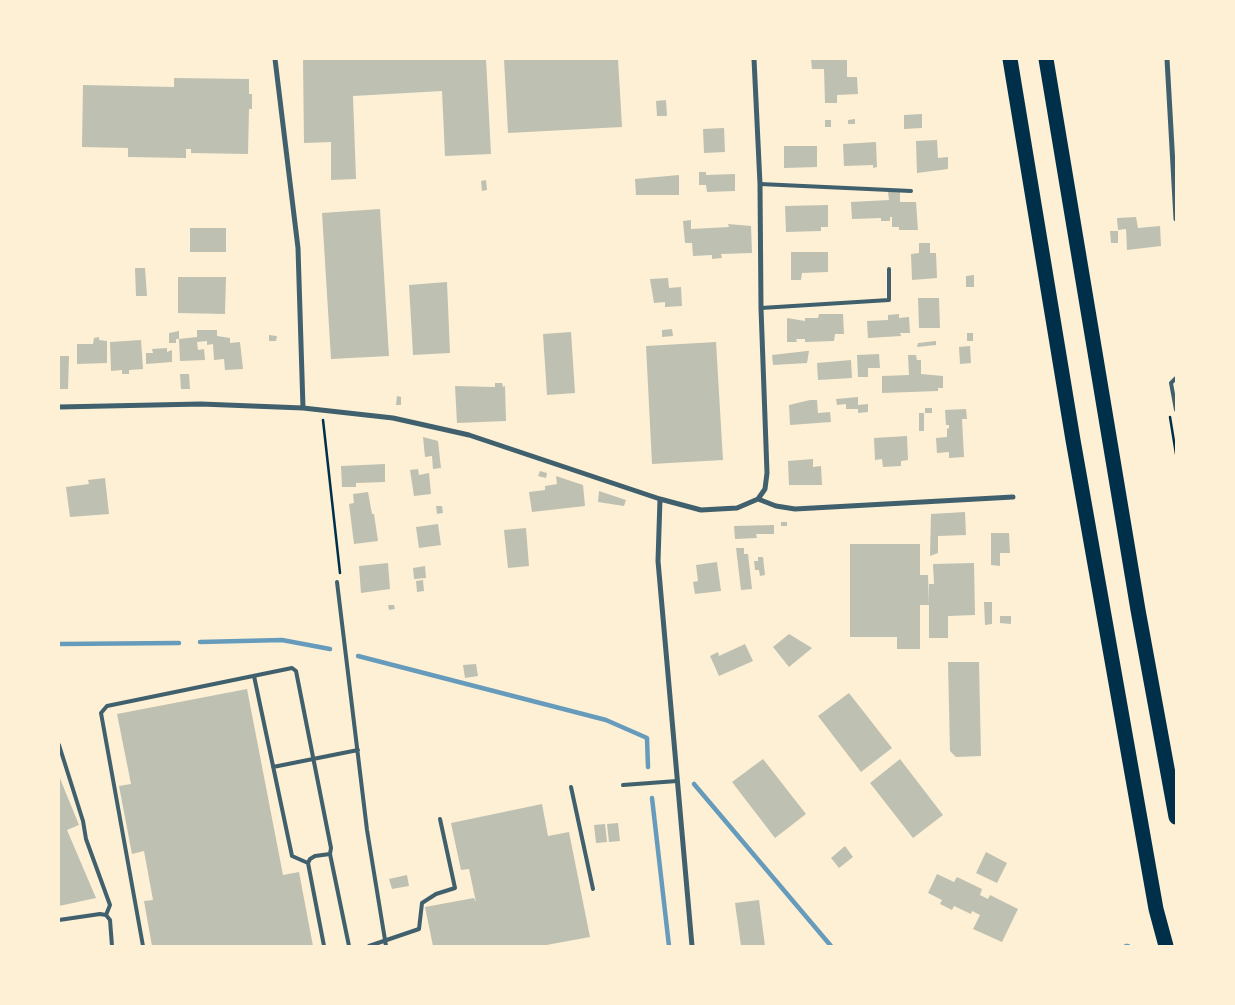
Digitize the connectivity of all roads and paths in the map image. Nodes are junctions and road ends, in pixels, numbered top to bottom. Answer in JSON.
{"nodes":[{"id":1,"x":275,"y":59,"type":"edge"},
{"id":2,"x":754,"y":59,"type":"edge"},
{"id":3,"x":1010,"y":59,"type":"edge"},
{"id":4,"x":1046,"y":59,"type":"edge"},
{"id":5,"x":1167,"y":59,"type":"edge"},
{"id":6,"x":1175,"y":183,"type":"edge"},
{"id":7,"x":760,"y":184,"type":"junction"},
{"id":8,"x":911,"y":191,"type":"dead end"},
{"id":9,"x":1176,"y":219,"type":"edge"},
{"id":10,"x":889,"y":269,"type":"dead end"},
{"id":11,"x":761,"y":308,"type":"junction"},
{"id":12,"x":1176,"y":378,"type":"edge"},
{"id":13,"x":59,"y":407,"type":"edge"},
{"id":14,"x":303,"y":408,"type":"junction"},
{"id":15,"x":1176,"y":410,"type":"edge"},
{"id":16,"x":323,"y":411,"type":"junction"},
{"id":17,"x":1013,"y":497,"type":"dead end"},
{"id":18,"x":758,"y":499,"type":"junction"},
{"id":19,"x":660,"y":500,"type":"junction"},
{"id":20,"x":337,"y":582,"type":"joint"},
{"id":21,"x":254,"y":676,"type":"junction"},
{"id":22,"x":59,"y":745,"type":"edge"},
{"id":23,"x":358,"y":750,"type":"junction"},
{"id":24,"x":313,"y":759,"type":"junction"},
{"id":25,"x":273,"y":768,"type":"junction"},
{"id":26,"x":677,"y":781,"type":"junction"},
{"id":27,"x":623,"y":785,"type":"dead end"},
{"id":28,"x":572,"y":787,"type":"dead end"},
{"id":29,"x":1176,"y":816,"type":"edge"},
{"id":30,"x":440,"y":819,"type":"dead end"},
{"id":31,"x":330,"y":854,"type":"junction"},
{"id":32,"x":308,"y":863,"type":"junction"},
{"id":33,"x":593,"y":889,"type":"dead end"},
{"id":34,"x":1156,"y":910,"type":"junction"},
{"id":35,"x":106,"y":915,"type":"junction"},
{"id":36,"x":59,"y":920,"type":"edge"},
{"id":37,"x":386,"y":944,"type":"edge"},
{"id":38,"x":112,"y":946,"type":"edge"},
{"id":39,"x":144,"y":946,"type":"edge"},
{"id":40,"x":324,"y":946,"type":"edge"},
{"id":41,"x":349,"y":946,"type":"edge"},
{"id":42,"x":369,"y":946,"type":"edge"},
{"id":43,"x":692,"y":946,"type":"edge"},
{"id":44,"x":1161,"y":946,"type":"edge"},
{"id":45,"x":1166,"y":946,"type":"edge"}],
"edges":[{"from":1,"to":14,"type":"street"},
{"from":2,"to":7,"type":"street"},
{"from":3,"to":34,"type":"highway"},
{"from":4,"to":29,"type":"highway"},
{"from":5,"to":6,"type":"street"},
{"from":6,"to":9,"type":"street"},
{"from":7,"to":8,"type":"lane"},
{"from":7,"to":11,"type":"street"},
{"from":10,"to":11,"type":"lane"},
{"from":11,"to":18,"type":"street"},
{"from":12,"to":15,"type":"lane"},
{"from":13,"to":14,"type":"street"},
{"from":14,"to":16,"type":"street"},
{"from":16,"to":19,"type":"street"},
{"from":16,"to":20,"type":"path"},
{"from":17,"to":18,"type":"street"},
{"from":18,"to":19,"type":"street"},
{"from":19,"to":26,"type":"street"},
{"from":20,"to":23,"type":"lane"},
{"from":21,"to":24,"type":"lane"},
{"from":21,"to":25,"type":"lane"},
{"from":21,"to":39,"type":"lane"},
{"from":22,"to":35,"type":"lane"},
{"from":23,"to":24,"type":"lane"},
{"from":23,"to":37,"type":"lane"},
{"from":24,"to":25,"type":"lane"},
{"from":24,"to":31,"type":"lane"},
{"from":25,"to":32,"type":"lane"},
{"from":26,"to":27,"type":"lane"},
{"from":26,"to":43,"type":"street"},
{"from":28,"to":33,"type":"lane"},
{"from":30,"to":37,"type":"lane"},
{"from":31,"to":32,"type":"lane"},
{"from":31,"to":41,"type":"lane"},
{"from":32,"to":40,"type":"lane"},
{"from":34,"to":44,"type":"highway"},
{"from":34,"to":45,"type":"highway"},
{"from":35,"to":36,"type":"lane"},
{"from":35,"to":38,"type":"lane"},
{"from":37,"to":42,"type":"lane"}]}
